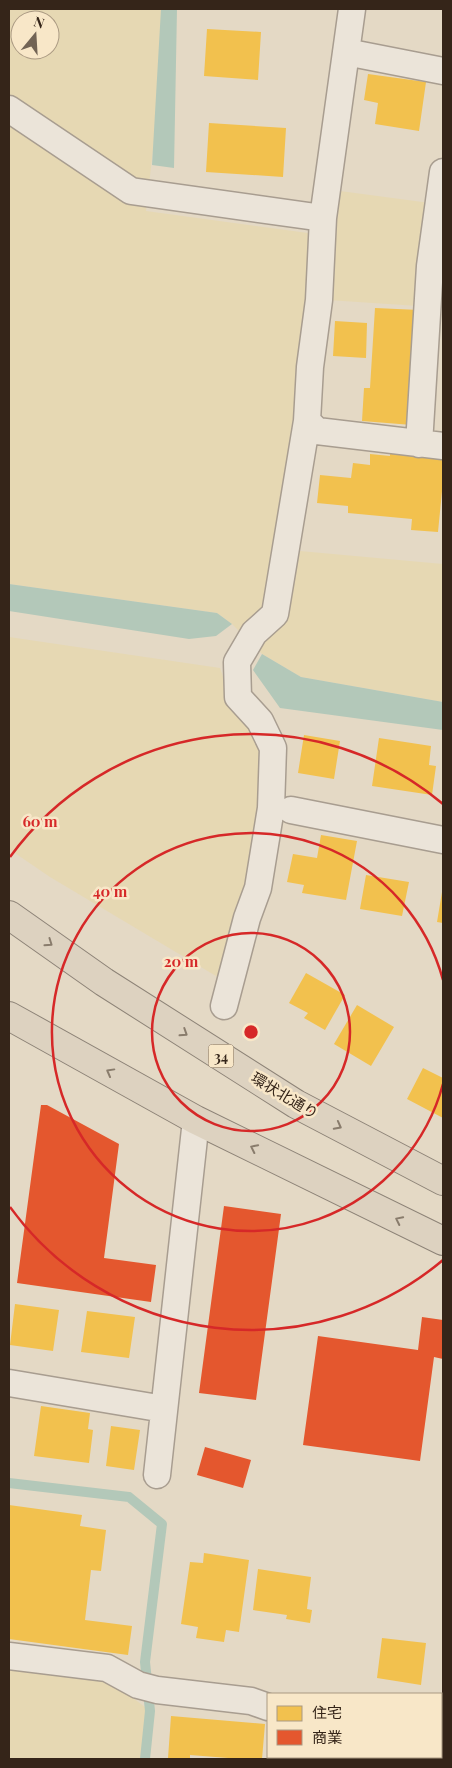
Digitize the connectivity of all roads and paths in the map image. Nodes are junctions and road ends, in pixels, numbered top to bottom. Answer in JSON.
{"nodes":[{"id":1,"x":352,"y":9,"type":"edge"},
{"id":2,"x":346,"y":52,"type":"junction"},
{"id":3,"x":443,"y":72,"type":"edge"},
{"id":4,"x":9,"y":109,"type":"edge"},
{"id":5,"x":443,"y":172,"type":"edge"},
{"id":6,"x":323,"y":218,"type":"junction"},
{"id":7,"x":307,"y":421,"type":"junction"},
{"id":8,"x":431,"y":445,"type":"edge"},
{"id":9,"x":291,"y":810,"type":"dead end"},
{"id":10,"x":443,"y":840,"type":"edge"},
{"id":11,"x":9,"y":915,"type":"edge"},
{"id":12,"x":224,"y":1006,"type":"dead end"},
{"id":13,"x":9,"y":1016,"type":"edge"},
{"id":14,"x":196,"y":1120,"type":"junction"},
{"id":15,"x":443,"y":1181,"type":"edge"},
{"id":16,"x":443,"y":1241,"type":"edge"},
{"id":17,"x":9,"y":1383,"type":"edge"},
{"id":18,"x":164,"y":1409,"type":"junction"},
{"id":19,"x":157,"y":1475,"type":"dead end"},
{"id":20,"x":9,"y":1656,"type":"edge"},
{"id":21,"x":267,"y":1708,"type":"edge"}],
"edges":[{"from":1,"to":2,"type":"street"},
{"from":2,"to":3,"type":"street"},
{"from":2,"to":6,"type":"street"},
{"from":4,"to":6,"type":"street"},
{"from":5,"to":8,"type":"street"},
{"from":6,"to":7,"type":"street"},
{"from":7,"to":8,"type":"street"},
{"from":7,"to":12,"type":"street"},
{"from":9,"to":10,"type":"street"},
{"from":11,"to":15,"type":"highway","name":"環状北通り","number":"34","one_way":true},
{"from":14,"to":13,"type":"highway","one_way":true},
{"from":16,"to":14,"type":"highway","one_way":true},
{"from":14,"to":18,"type":"street"},
{"from":17,"to":18,"type":"street"},
{"from":18,"to":19,"type":"street"},
{"from":20,"to":21,"type":"street"}]}
